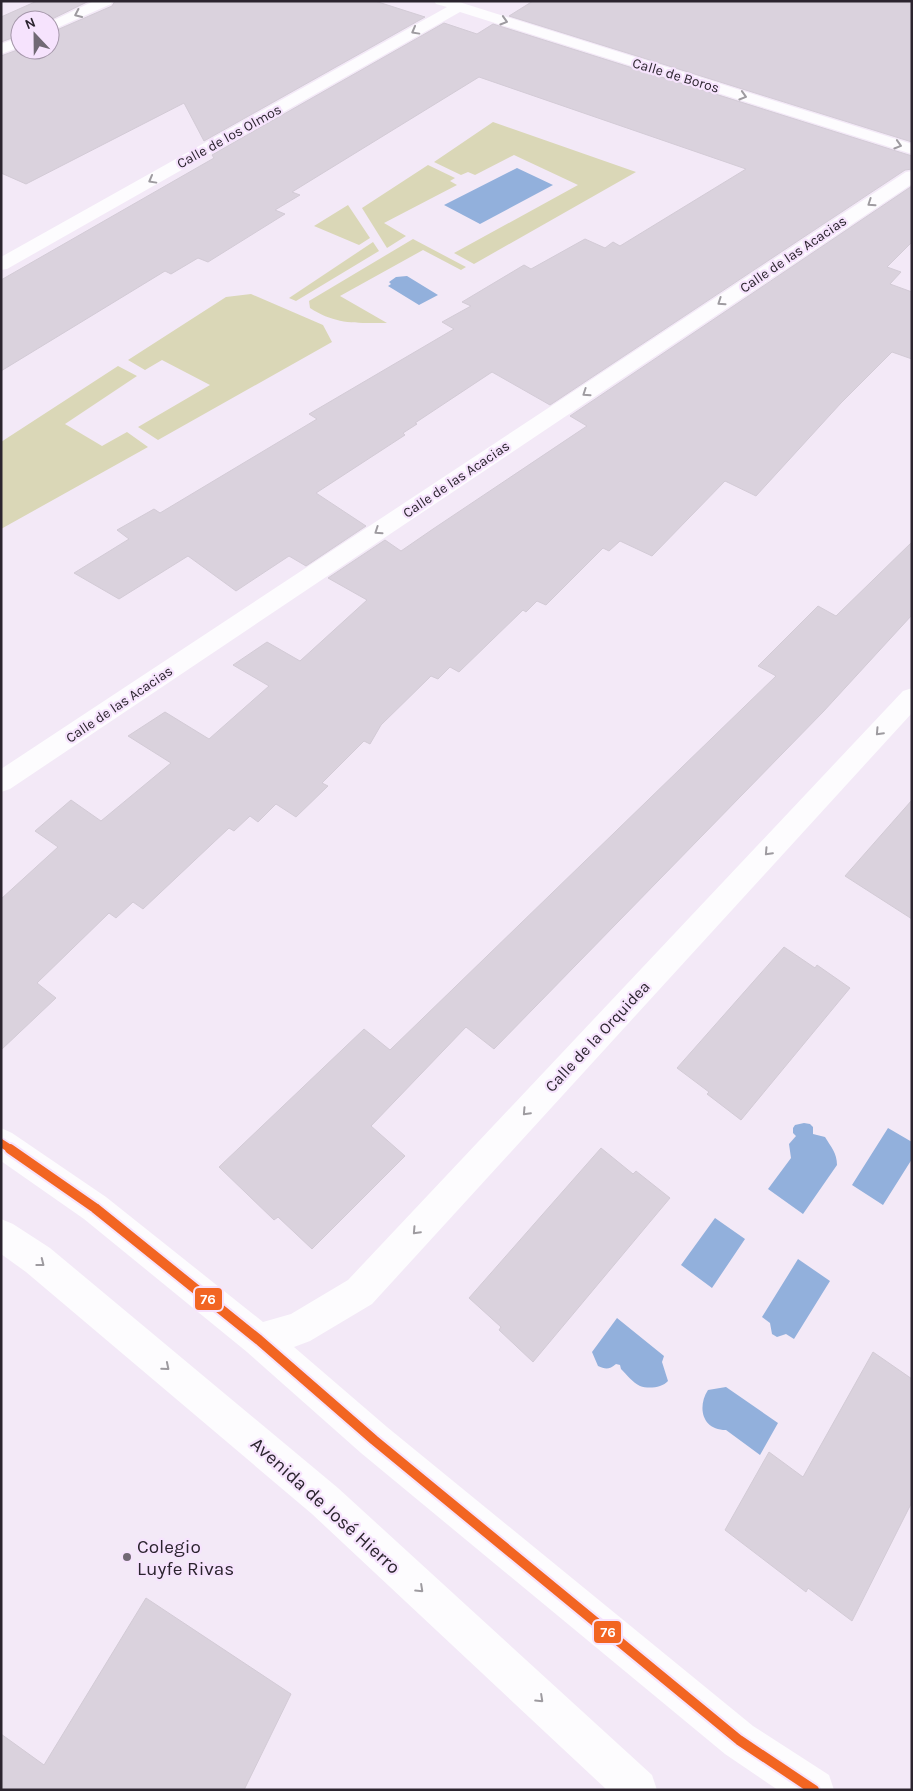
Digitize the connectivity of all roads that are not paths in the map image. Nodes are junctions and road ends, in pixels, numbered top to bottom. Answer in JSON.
{"nodes":[{"id":1,"x":106,"y":1,"type":"edge"},
{"id":2,"x":441,"y":1,"type":"edge"},
{"id":3,"x":458,"y":7,"type":"junction"},
{"id":4,"x":60,"y":22,"type":"edge"},
{"id":5,"x":912,"y":149,"type":"edge"},
{"id":6,"x":912,"y":176,"type":"edge"},
{"id":7,"x":1,"y":265,"type":"edge"},
{"id":8,"x":912,"y":697,"type":"edge"},
{"id":9,"x":1,"y":782,"type":"edge"},
{"id":10,"x":1,"y":1143,"type":"edge"},
{"id":11,"x":1,"y":1235,"type":"edge"},
{"id":12,"x":258,"y":1340,"type":"junction"},
{"id":13,"x":637,"y":1790,"type":"edge"},
{"id":14,"x":814,"y":1790,"type":"edge"}],
"edges":[{"from":1,"to":4,"type":"street","one_way":true},
{"from":2,"to":3,"type":"street","name":"Calle de Boros"},
{"from":3,"to":5,"type":"street","name":"Calle de Boros","one_way":true},
{"from":3,"to":7,"type":"street","name":"Calle de los Olmos","one_way":true},
{"from":6,"to":9,"type":"street","name":"Calle de las Acacias","one_way":true},
{"from":8,"to":12,"type":"street","name":"Calle de la Orquidea","one_way":true},
{"from":10,"to":12,"type":"street"},
{"from":11,"to":13,"type":"street","name":"Avenida de José Hierro","one_way":true},
{"from":12,"to":14,"type":"street"}]}
